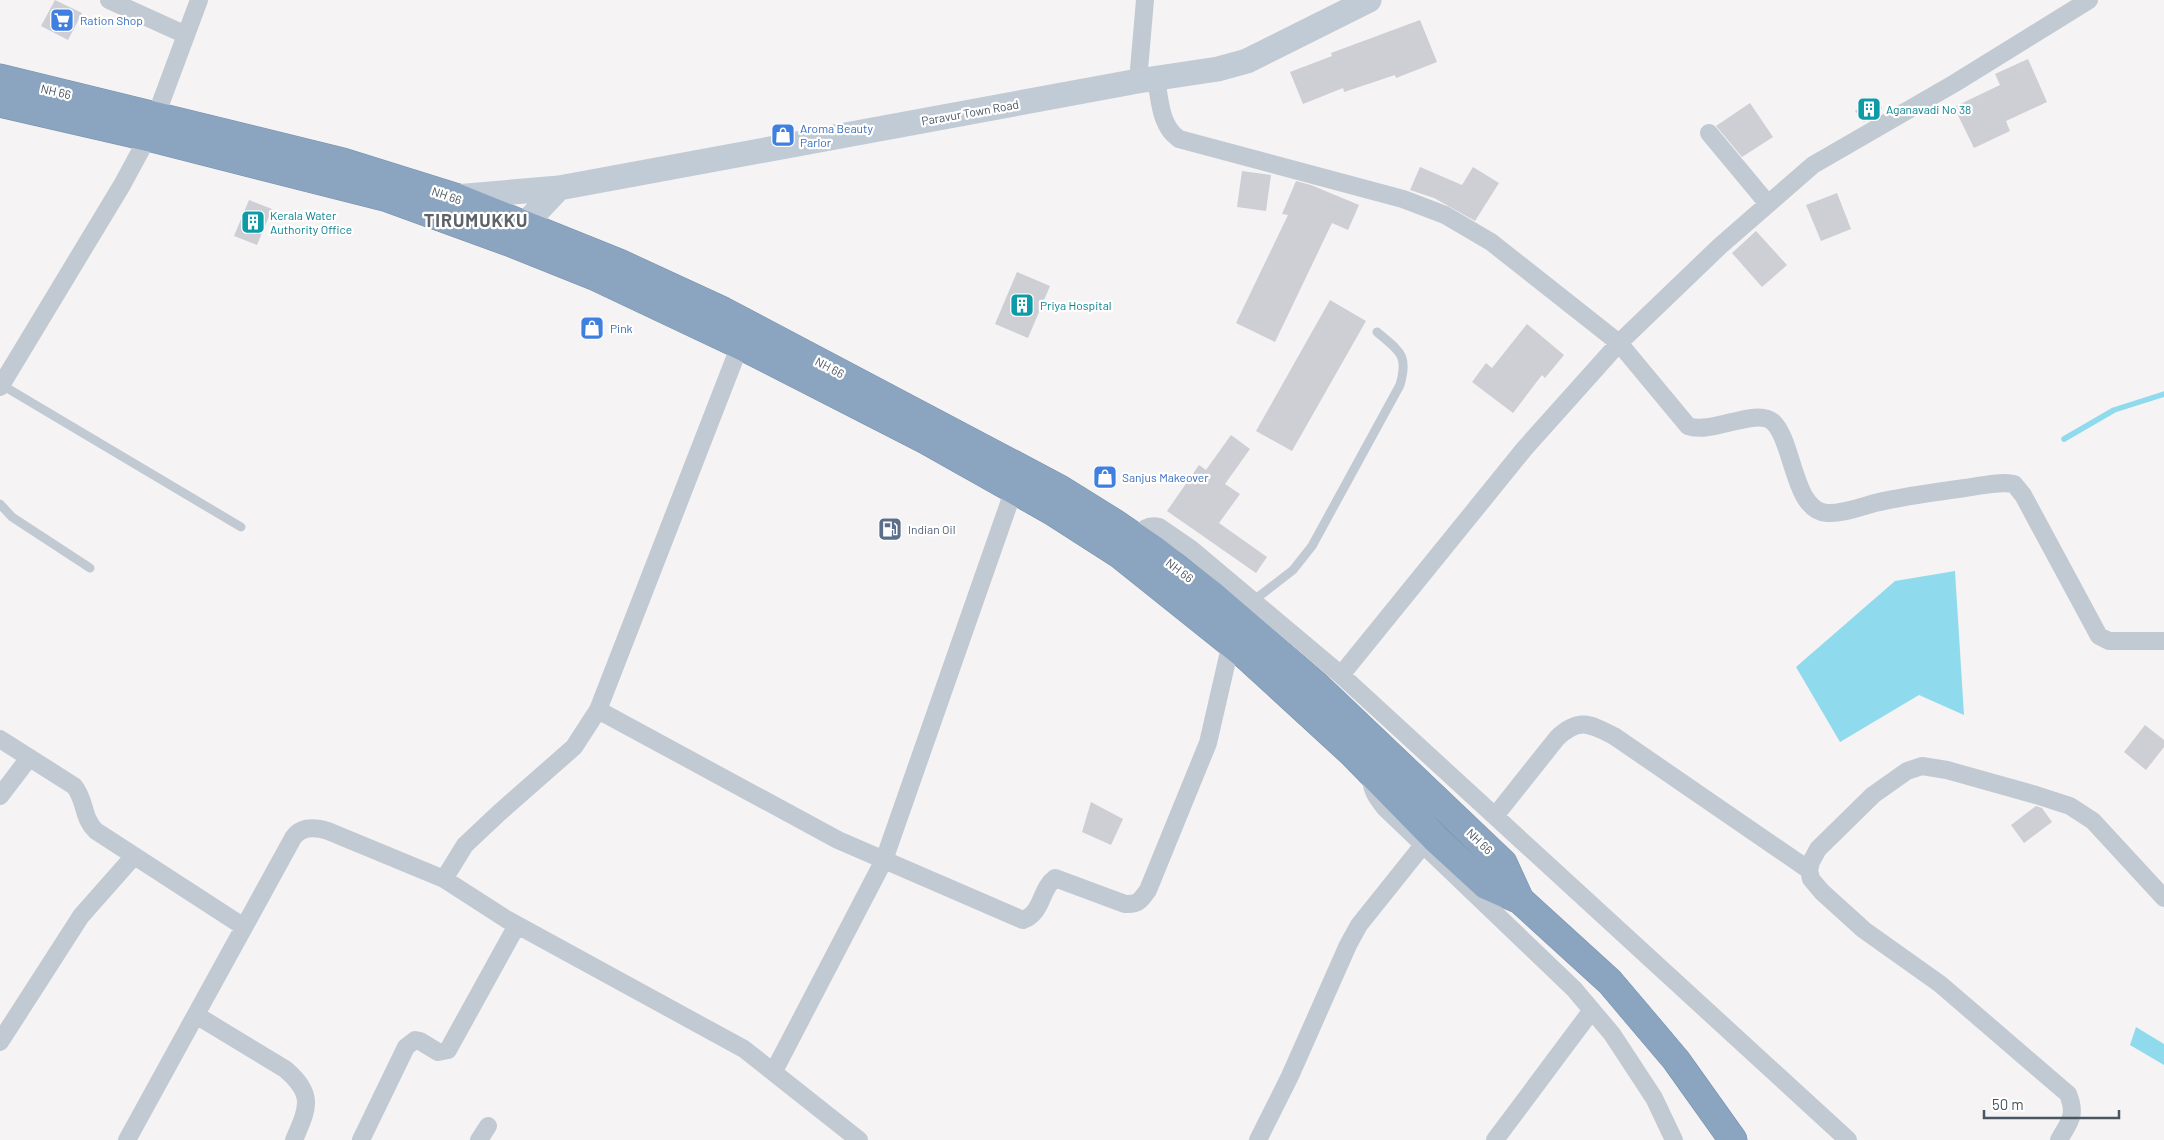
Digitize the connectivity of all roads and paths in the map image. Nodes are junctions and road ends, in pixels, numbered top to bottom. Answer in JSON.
{"nodes":[{"id":1,"x":109,"y":0,"type":"edge"},
{"id":2,"x":200,"y":0,"type":"edge"},
{"id":3,"x":1145,"y":0,"type":"edge"},
{"id":4,"x":1369,"y":0,"type":"edge"},
{"id":5,"x":2089,"y":0,"type":"edge"},
{"id":6,"x":186,"y":35,"type":"junction"},
{"id":7,"x":0,"y":78,"type":"edge"},
{"id":8,"x":1147,"y":80,"type":"junction"},
{"id":9,"x":0,"y":103,"type":"edge"},
{"id":10,"x":152,"y":126,"type":"junction"},
{"id":11,"x":1709,"y":134,"type":"dead end"},
{"id":12,"x":559,"y":188,"type":"junction"},
{"id":13,"x":455,"y":197,"type":"junction"},
{"id":14,"x":1768,"y":204,"type":"junction"},
{"id":15,"x":526,"y":224,"type":"junction"},
{"id":16,"x":1377,"y":332,"type":"dead end"},
{"id":17,"x":1619,"y":343,"type":"junction"},
{"id":18,"x":740,"y":345,"type":"junction"},
{"id":19,"x":1,"y":386,"type":"edge"},
{"id":20,"x":1014,"y":489,"type":"junction"},
{"id":21,"x":0,"y":504,"type":"edge"},
{"id":22,"x":240,"y":527,"type":"dead end"},
{"id":23,"x":1136,"y":538,"type":"junction"},
{"id":24,"x":90,"y":568,"type":"dead end"},
{"id":25,"x":1253,"y":601,"type":"junction"},
{"id":26,"x":2164,"y":642,"type":"edge"},
{"id":27,"x":1230,"y":643,"type":"junction"},
{"id":28,"x":1341,"y":675,"type":"junction"},
{"id":29,"x":598,"y":710,"type":"junction"},
{"id":30,"x":0,"y":739,"type":"edge"},
{"id":31,"x":29,"y":758,"type":"junction"},
{"id":32,"x":1370,"y":772,"type":"junction"},
{"id":33,"x":0,"y":796,"type":"edge"},
{"id":34,"x":1494,"y":816,"type":"junction"},
{"id":35,"x":1422,"y":845,"type":"junction"},
{"id":36,"x":134,"y":856,"type":"junction"},
{"id":37,"x":884,"y":860,"type":"junction"},
{"id":38,"x":1809,"y":870,"type":"junction"},
{"id":39,"x":444,"y":879,"type":"junction"},
{"id":40,"x":2164,"y":898,"type":"edge"},
{"id":41,"x":1520,"y":900,"type":"junction"},
{"id":42,"x":517,"y":925,"type":"junction"},
{"id":43,"x":244,"y":927,"type":"junction"},
{"id":44,"x":1592,"y":1010,"type":"junction"},
{"id":45,"x":196,"y":1015,"type":"junction"},
{"id":46,"x":0,"y":1042,"type":"edge"},
{"id":47,"x":774,"y":1071,"type":"junction"},
{"id":48,"x":127,"y":1140,"type":"edge"},
{"id":49,"x":294,"y":1140,"type":"edge"},
{"id":50,"x":360,"y":1140,"type":"edge"},
{"id":51,"x":859,"y":1140,"type":"edge"},
{"id":52,"x":1258,"y":1140,"type":"edge"},
{"id":53,"x":1495,"y":1140,"type":"edge"},
{"id":54,"x":1674,"y":1140,"type":"edge"},
{"id":55,"x":1733,"y":1140,"type":"edge"},
{"id":56,"x":1848,"y":1140,"type":"edge"},
{"id":57,"x":2058,"y":1140,"type":"edge"}],
"edges":[{"from":1,"to":6,"type":"street"},
{"from":2,"to":6,"type":"street"},
{"from":3,"to":8,"type":"street"},
{"from":4,"to":8,"type":"main road","name":"Paravur Town Road"},
{"from":5,"to":14,"type":"street"},
{"from":6,"to":10,"type":"street"},
{"from":7,"to":10,"type":"highway","name":"NH 66"},
{"from":8,"to":12,"type":"main road","name":"Paravur Town Road"},
{"from":8,"to":17,"type":"street"},
{"from":9,"to":10,"type":"highway","name":"NH 66"},
{"from":10,"to":13,"type":"highway","name":"NH 66"},
{"from":10,"to":18,"type":"highway","name":"NH 66"},
{"from":10,"to":19,"type":"street"},
{"from":11,"to":14,"type":"street"},
{"from":12,"to":13,"type":"main road","name":"Paravur Town Road"},
{"from":12,"to":15,"type":"main road"},
{"from":13,"to":15,"type":"highway","name":"NH 66"},
{"from":14,"to":17,"type":"street"},
{"from":15,"to":23,"type":"highway","name":"NH 66"},
{"from":16,"to":25,"type":"lane"},
{"from":17,"to":26,"type":"street"},
{"from":17,"to":28,"type":"street"},
{"from":18,"to":20,"type":"highway","name":"NH 66"},
{"from":18,"to":29,"type":"street"},
{"from":19,"to":22,"type":"lane"},
{"from":20,"to":27,"type":"highway","name":"NH 66"},
{"from":20,"to":37,"type":"street"},
{"from":21,"to":24,"type":"lane"},
{"from":23,"to":25,"type":"street"},
{"from":23,"to":41,"type":"highway","name":"NH 66"},
{"from":25,"to":28,"type":"street"},
{"from":27,"to":32,"type":"highway","name":"NH 66"},
{"from":27,"to":37,"type":"street"},
{"from":28,"to":34,"type":"street"},
{"from":29,"to":37,"type":"street"},
{"from":29,"to":39,"type":"street"},
{"from":30,"to":31,"type":"street"},
{"from":31,"to":33,"type":"street"},
{"from":31,"to":36,"type":"street"},
{"from":32,"to":35,"type":"street"},
{"from":32,"to":41,"type":"highway","name":"NH 66"},
{"from":34,"to":38,"type":"street"},
{"from":34,"to":56,"type":"street"},
{"from":35,"to":44,"type":"street"},
{"from":35,"to":52,"type":"street"},
{"from":36,"to":43,"type":"street"},
{"from":36,"to":46,"type":"street"},
{"from":37,"to":47,"type":"street"},
{"from":38,"to":40,"type":"street"},
{"from":38,"to":57,"type":"street"},
{"from":39,"to":42,"type":"street"},
{"from":39,"to":43,"type":"street"},
{"from":41,"to":55,"type":"highway","name":"NH 66"},
{"from":42,"to":47,"type":"street"},
{"from":42,"to":50,"type":"street"},
{"from":43,"to":45,"type":"street"},
{"from":44,"to":53,"type":"street"},
{"from":44,"to":54,"type":"street"},
{"from":45,"to":48,"type":"street"},
{"from":45,"to":49,"type":"street"},
{"from":47,"to":51,"type":"street"}]}
